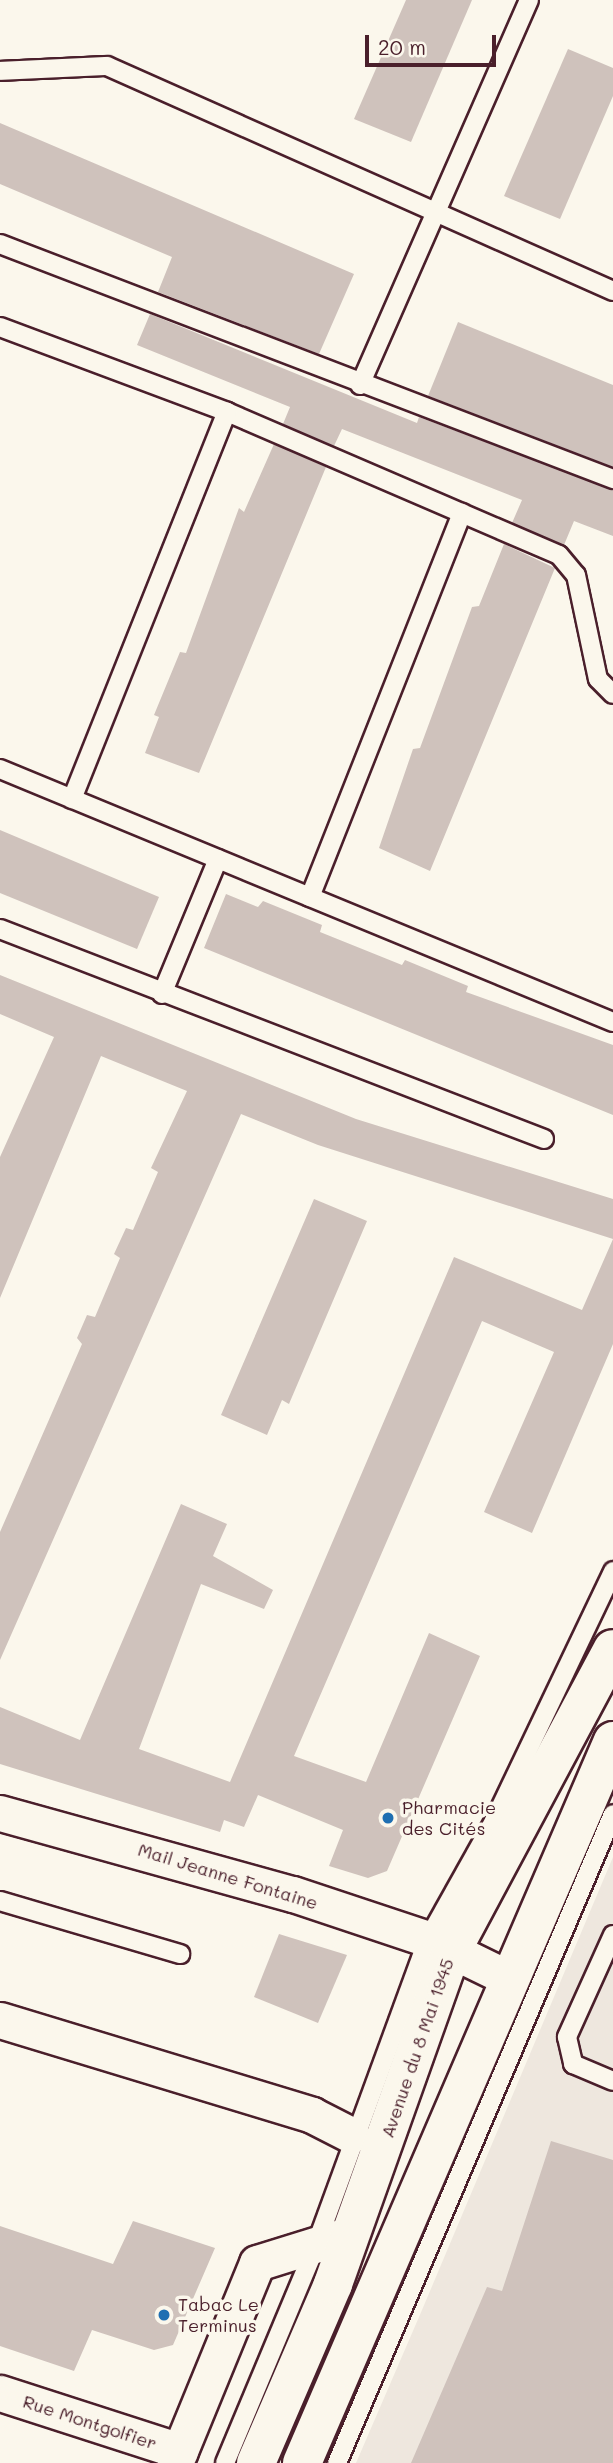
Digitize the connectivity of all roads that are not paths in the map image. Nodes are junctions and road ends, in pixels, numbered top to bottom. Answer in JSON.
{"nodes":[{"id":1,"x":529,"y":0,"type":"edge"},
{"id":2,"x":0,"y":71,"type":"edge"},
{"id":3,"x":434,"y":213,"type":"junction"},
{"id":4,"x":0,"y":244,"type":"edge"},
{"id":5,"x":613,"y":291,"type":"edge"},
{"id":6,"x":0,"y":327,"type":"edge"},
{"id":7,"x":360,"y":385,"type":"junction"},
{"id":8,"x":227,"y":412,"type":"junction"},
{"id":9,"x":613,"y":479,"type":"edge"},
{"id":10,"x":462,"y":513,"type":"junction"},
{"id":11,"x":613,"y":694,"type":"edge"},
{"id":12,"x":0,"y":769,"type":"edge"},
{"id":13,"x":72,"y":799,"type":"junction"},
{"id":14,"x":218,"y":859,"type":"junction"},
{"id":15,"x":310,"y":897,"type":"junction"},
{"id":16,"x":0,"y":929,"type":"edge"},
{"id":17,"x":162,"y":994,"type":"junction"},
{"id":18,"x":613,"y":1023,"type":"edge"},
{"id":19,"x":544,"y":1139,"type":"dead end"},
{"id":20,"x":613,"y":1571,"type":"edge"},
{"id":21,"x":613,"y":1649,"type":"edge"},
{"id":22,"x":613,"y":1741,"type":"edge"},
{"id":23,"x":0,"y":1813,"type":"edge"},
{"id":24,"x":613,"y":1814,"type":"edge"},
{"id":25,"x":0,"y":1901,"type":"edge"},
{"id":26,"x":613,"y":1935,"type":"edge"},
{"id":27,"x":440,"y":1945,"type":"junction"},
{"id":28,"x":180,"y":1954,"type":"dead end"},
{"id":29,"x":510,"y":1979,"type":"junction"},
{"id":30,"x":0,"y":2020,"type":"edge"},
{"id":31,"x":613,"y":2081,"type":"edge"},
{"id":32,"x":351,"y":2135,"type":"junction"},
{"id":33,"x":333,"y":2239,"type":"junction"},
{"id":34,"x":0,"y":2393,"type":"edge"},
{"id":35,"x":178,"y":2457,"type":"edge"},
{"id":36,"x":225,"y":2463,"type":"edge"},
{"id":37,"x":256,"y":2463,"type":"edge"},
{"id":38,"x":302,"y":2463,"type":"edge"},
{"id":39,"x":337,"y":2463,"type":"edge"}],
"edges":[{"from":1,"to":3,"type":"lane"},
{"from":2,"to":3,"type":"lane"},
{"from":3,"to":5,"type":"lane"},
{"from":3,"to":7,"type":"lane"},
{"from":4,"to":7,"type":"lane"},
{"from":6,"to":8,"type":"lane"},
{"from":7,"to":9,"type":"lane"},
{"from":8,"to":10,"type":"lane"},
{"from":8,"to":13,"type":"lane"},
{"from":10,"to":11,"type":"lane"},
{"from":10,"to":15,"type":"lane"},
{"from":12,"to":13,"type":"lane"},
{"from":13,"to":14,"type":"lane"},
{"from":14,"to":15,"type":"lane"},
{"from":14,"to":17,"type":"lane"},
{"from":15,"to":18,"type":"lane"},
{"from":16,"to":17,"type":"lane"},
{"from":17,"to":19,"type":"lane"},
{"from":20,"to":27,"type":"lane"},
{"from":21,"to":27,"type":"main road","name":"Avenue du 8 Mai 1945"},
{"from":22,"to":29,"type":"main road"},
{"from":23,"to":27,"type":"street","name":"Mail Jeanne Fontaine"},
{"from":24,"to":39,"type":"lane"},
{"from":25,"to":28,"type":"lane"},
{"from":26,"to":31,"type":"lane"},
{"from":27,"to":29,"type":"street","name":"Mail Jeanne Fontaine"},
{"from":27,"to":32,"type":"lane"},
{"from":27,"to":33,"type":"main road","name":"Avenue du 8 Mai 1945"},
{"from":29,"to":38,"type":"main road"},
{"from":30,"to":32,"type":"street"},
{"from":32,"to":33,"type":"lane"},
{"from":33,"to":35,"type":"street"},
{"from":33,"to":36,"type":"lane"},
{"from":33,"to":37,"type":"main road","name":"Avenue du 8 Mai 1945"},
{"from":34,"to":35,"type":"street","name":"Rue Montgolfier"}]}
